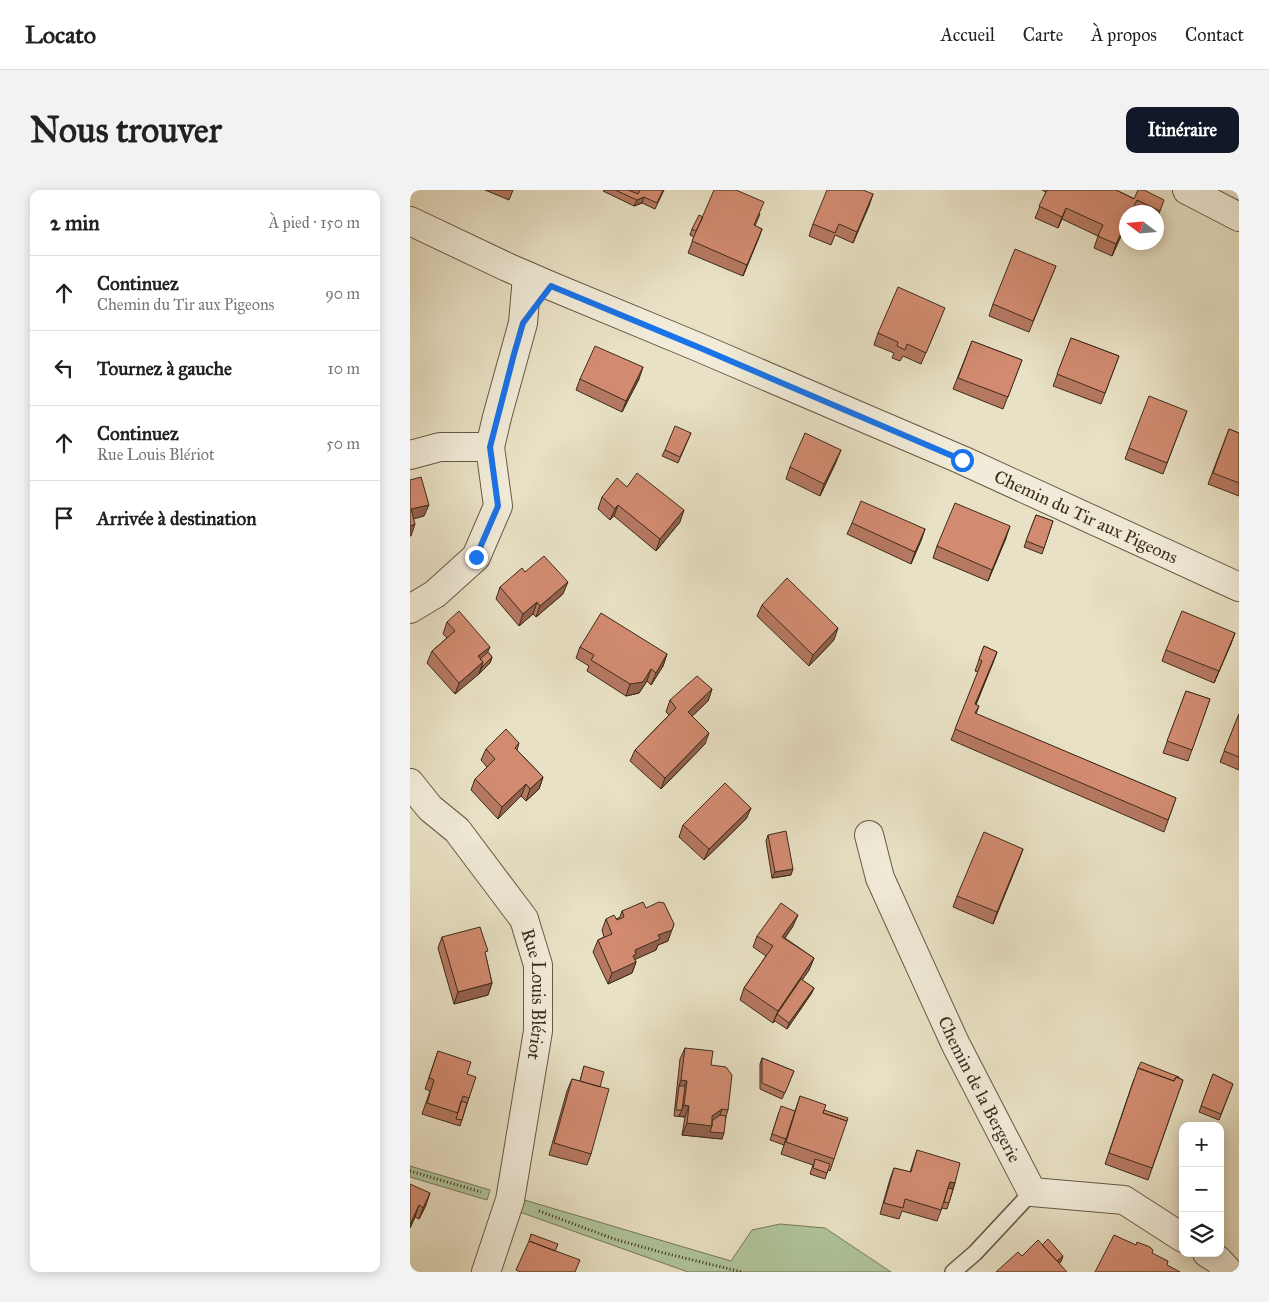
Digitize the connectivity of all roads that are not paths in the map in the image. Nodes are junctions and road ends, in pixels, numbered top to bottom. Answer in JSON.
{"nodes":[{"id":1,"x":1187,"y":190,"type":"edge"},
{"id":2,"x":1239,"y":217,"type":"edge"},
{"id":3,"x":410,"y":221,"type":"edge"},
{"id":4,"x":539,"y":281,"type":"junction"},
{"id":5,"x":490,"y":447,"type":"junction"},
{"id":6,"x":410,"y":455,"type":"edge"},
{"id":7,"x":1239,"y":586,"type":"edge"},
{"id":8,"x":410,"y":608,"type":"edge"},
{"id":9,"x":410,"y":783,"type":"edge"},
{"id":10,"x":869,"y":835,"type":"dead end"},
{"id":11,"x":1032,"y":1192,"type":"junction"},
{"id":12,"x":1179,"y":1235,"type":"edge"},
{"id":13,"x":1213,"y":1257,"type":"edge"},
{"id":14,"x":486,"y":1272,"type":"edge"},
{"id":15,"x":953,"y":1272,"type":"edge"},
{"id":16,"x":1229,"y":1272,"type":"edge"}],
"edges":[{"from":1,"to":2,"type":"street"},
{"from":3,"to":4,"type":"street","name":"Chemin du Tir aux Pigeons"},
{"from":4,"to":5,"type":"street"},
{"from":4,"to":7,"type":"street","name":"Chemin du Tir aux Pigeons"},
{"from":5,"to":6,"type":"street"},
{"from":5,"to":8,"type":"street"},
{"from":9,"to":14,"type":"street","name":"Rue Louis Blériot"},
{"from":10,"to":11,"type":"street","name":"Chemin de la Bergerie"},
{"from":11,"to":12,"type":"street"},
{"from":11,"to":15,"type":"lane"},
{"from":13,"to":16,"type":"street"}]}
